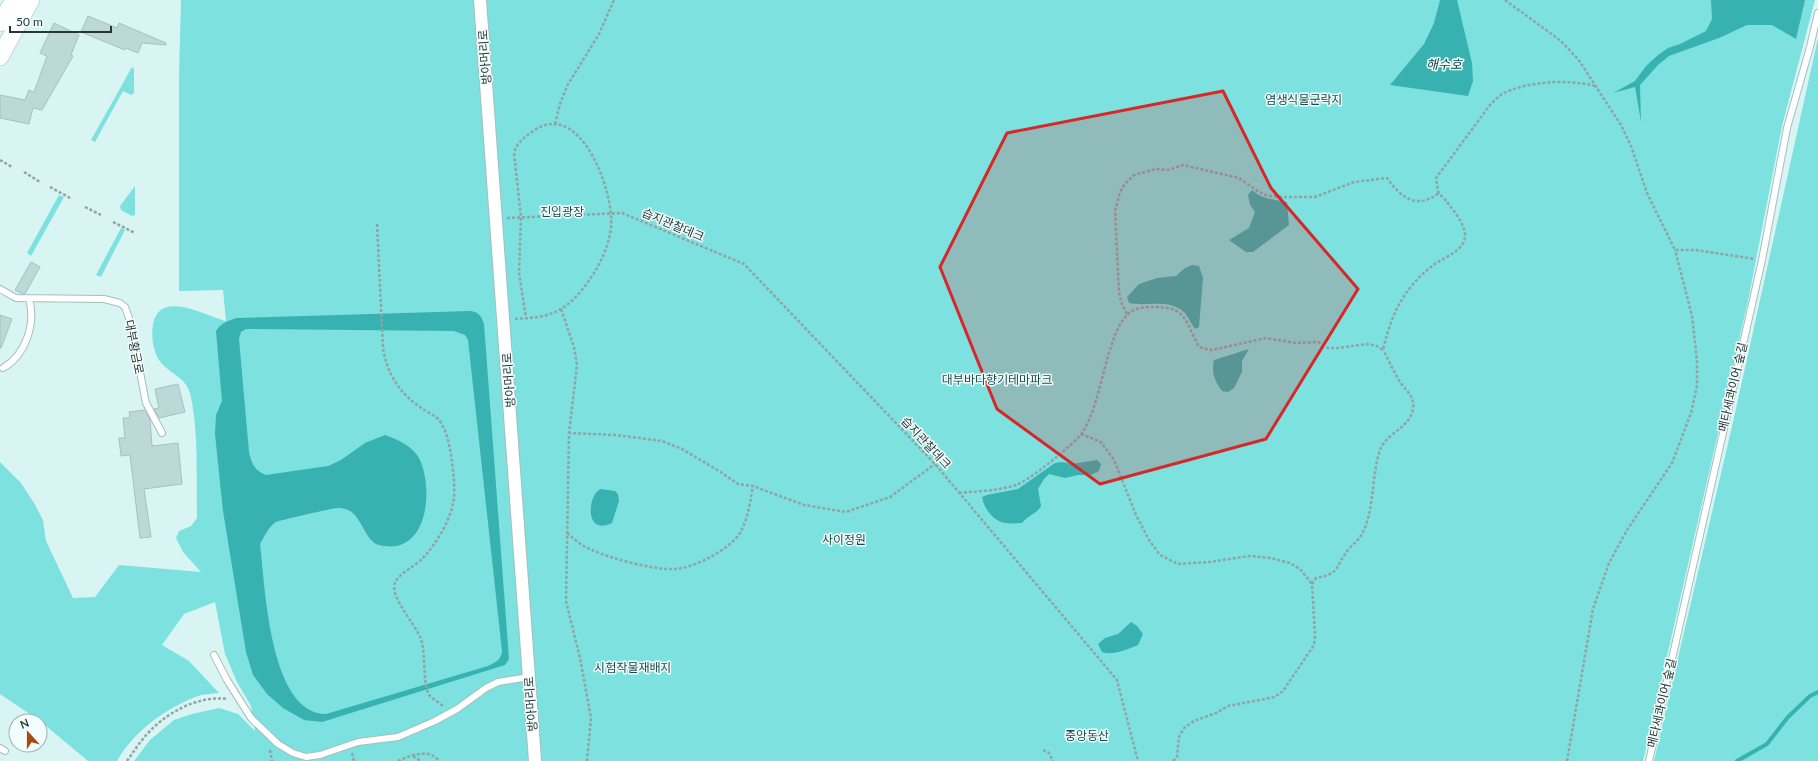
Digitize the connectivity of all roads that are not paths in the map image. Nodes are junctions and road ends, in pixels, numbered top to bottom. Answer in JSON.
{"nodes":[{"id":1,"x":14,"y":0,"type":"edge"},
{"id":2,"x":31,"y":0,"type":"edge"},
{"id":3,"x":480,"y":0,"type":"edge"},
{"id":4,"x":1818,"y":12,"type":"edge"},
{"id":5,"x":0,"y":24,"type":"edge"},
{"id":6,"x":0,"y":57,"type":"edge"},
{"id":7,"x":0,"y":289,"type":"edge"},
{"id":8,"x":29,"y":299,"type":"junction"},
{"id":9,"x":3,"y":368,"type":"dead end"},
{"id":10,"x":162,"y":433,"type":"dead end"},
{"id":11,"x":214,"y":655,"type":"dead end"},
{"id":12,"x":529,"y":676,"type":"junction"},
{"id":13,"x":535,"y":761,"type":"edge"},
{"id":14,"x":1649,"y":761,"type":"edge"}],
"edges":[{"from":1,"to":5,"type":"main road"},
{"from":2,"to":6,"type":"main road"},
{"from":3,"to":12,"type":"street","name":"방아머리로"},
{"from":4,"to":14,"type":"lane","name":"메타세콰이어 숲길"},
{"from":7,"to":8,"type":"lane","name":"대부황금로"},
{"from":8,"to":9,"type":"lane"},
{"from":8,"to":10,"type":"lane","name":"대부황금로"},
{"from":11,"to":12,"type":"lane"},
{"from":12,"to":13,"type":"street","name":"방아머리로"}]}
